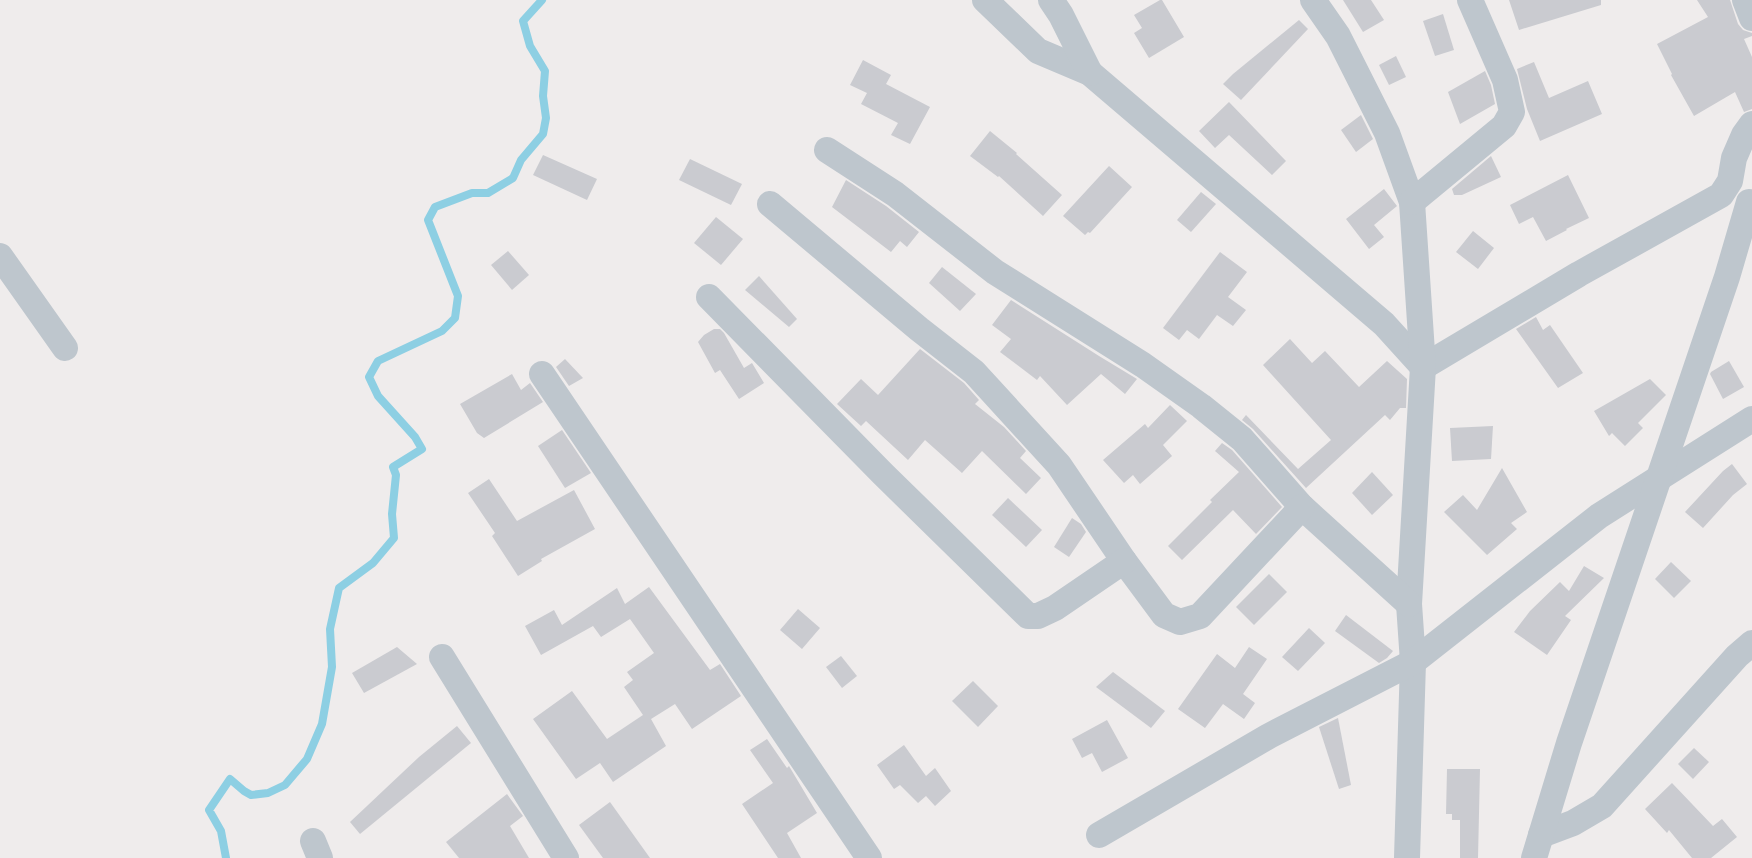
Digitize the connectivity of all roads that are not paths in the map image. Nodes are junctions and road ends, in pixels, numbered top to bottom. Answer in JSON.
{"nodes":[{"id":1,"x":985,"y":0,"type":"edge"},
{"id":2,"x":1051,"y":0,"type":"edge"},
{"id":3,"x":1312,"y":0,"type":"edge"},
{"id":4,"x":1470,"y":0,"type":"edge"},
{"id":5,"x":1745,"y":0,"type":"edge"},
{"id":6,"x":1752,"y":18,"type":"edge"},
{"id":7,"x":1090,"y":73,"type":"junction"},
{"id":8,"x":1752,"y":124,"type":"edge"},
{"id":9,"x":827,"y":150,"type":"dead end"},
{"id":10,"x":1730,"y":181,"type":"junction"},
{"id":11,"x":1412,"y":202,"type":"junction"},
{"id":12,"x":1750,"y":203,"type":"edge"},
{"id":13,"x":770,"y":204,"type":"dead end"},
{"id":14,"x":0,"y":256,"type":"edge"},
{"id":15,"x":709,"y":297,"type":"dead end"},
{"id":16,"x":65,"y":348,"type":"dead end"},
{"id":17,"x":1423,"y":368,"type":"junction"},
{"id":18,"x":542,"y":375,"type":"dead end"},
{"id":19,"x":1752,"y":419,"type":"edge"},
{"id":20,"x":1660,"y":476,"type":"junction"},
{"id":21,"x":1302,"y":507,"type":"junction"},
{"id":22,"x":1124,"y":561,"type":"junction"},
{"id":23,"x":1409,"y":604,"type":"junction"},
{"id":24,"x":1752,"y":642,"type":"edge"},
{"id":25,"x":442,"y":657,"type":"dead end"},
{"id":26,"x":1413,"y":662,"type":"junction"},
{"id":27,"x":1099,"y":835,"type":"dead end"},
{"id":28,"x":1537,"y":846,"type":"edge"},
{"id":29,"x":566,"y":858,"type":"edge"},
{"id":30,"x":869,"y":858,"type":"edge"},
{"id":31,"x":1407,"y":858,"type":"edge"}],
"edges":[{"from":1,"to":7,"type":"street"},
{"from":2,"to":7,"type":"street"},
{"from":3,"to":11,"type":"street"},
{"from":4,"to":11,"type":"street"},
{"from":5,"to":6,"type":"street"},
{"from":7,"to":17,"type":"street"},
{"from":8,"to":10,"type":"street"},
{"from":9,"to":21,"type":"street"},
{"from":10,"to":12,"type":"street"},
{"from":10,"to":17,"type":"street"},
{"from":11,"to":17,"type":"street"},
{"from":12,"to":20,"type":"street"},
{"from":13,"to":22,"type":"street"},
{"from":14,"to":16,"type":"street"},
{"from":15,"to":22,"type":"street"},
{"from":17,"to":23,"type":"street"},
{"from":18,"to":30,"type":"street"},
{"from":19,"to":20,"type":"street"},
{"from":20,"to":26,"type":"street"},
{"from":20,"to":28,"type":"street"},
{"from":21,"to":22,"type":"street"},
{"from":21,"to":23,"type":"street"},
{"from":23,"to":26,"type":"street"},
{"from":24,"to":28,"type":"street"},
{"from":25,"to":29,"type":"street"},
{"from":26,"to":27,"type":"street"},
{"from":26,"to":31,"type":"street"}]}
